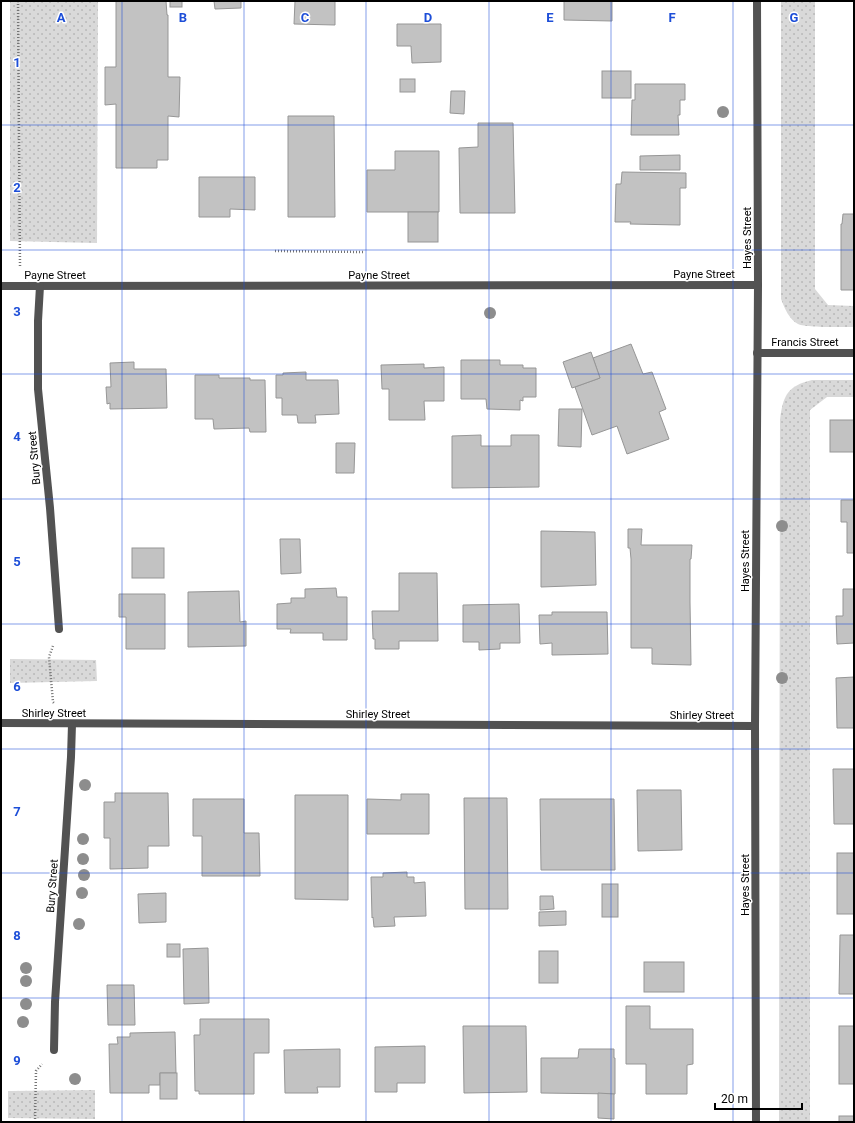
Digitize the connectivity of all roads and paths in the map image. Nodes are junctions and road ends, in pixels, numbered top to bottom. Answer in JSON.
{"nodes":[{"id":1,"x":18,"y":1,"type":"edge"},
{"id":2,"x":757,"y":1,"type":"edge"},
{"id":3,"x":275,"y":251,"type":"dead end"},
{"id":4,"x":362,"y":252,"type":"dead end"},
{"id":5,"x":758,"y":285,"type":"junction"},
{"id":6,"x":1,"y":286,"type":"edge"},
{"id":7,"x":20,"y":286,"type":"junction"},
{"id":8,"x":40,"y":286,"type":"junction"},
{"id":9,"x":757,"y":353,"type":"junction"},
{"id":10,"x":854,"y":353,"type":"edge"},
{"id":11,"x":58,"y":628,"type":"joint"},
{"id":12,"x":1,"y":723,"type":"edge"},
{"id":13,"x":72,"y":724,"type":"junction"},
{"id":14,"x":755,"y":726,"type":"junction"},
{"id":15,"x":54,"y":1050,"type":"joint"},
{"id":16,"x":35,"y":1122,"type":"edge"},
{"id":17,"x":756,"y":1122,"type":"edge"}],
"edges":[{"from":1,"to":7,"type":"path"},
{"from":2,"to":5,"type":"street","name":"Hayes Street"},
{"from":3,"to":4,"type":"path"},
{"from":5,"to":8,"type":"street","name":"Payne Street"},
{"from":5,"to":9,"type":"street","name":"Hayes Street"},
{"from":6,"to":7,"type":"street","name":"Payne Street"},
{"from":7,"to":8,"type":"street","name":"Payne Street"},
{"from":8,"to":11,"type":"street","name":"Bury Street"},
{"from":9,"to":10,"type":"street","name":"Francis Street"},
{"from":9,"to":14,"type":"street","name":"Hayes Street"},
{"from":11,"to":13,"type":"path"},
{"from":12,"to":13,"type":"street","name":"Shirley Street"},
{"from":13,"to":14,"type":"street","name":"Shirley Street"},
{"from":13,"to":15,"type":"street","name":"Bury Street"},
{"from":14,"to":17,"type":"street","name":"Hayes Street"},
{"from":15,"to":16,"type":"path"}]}
